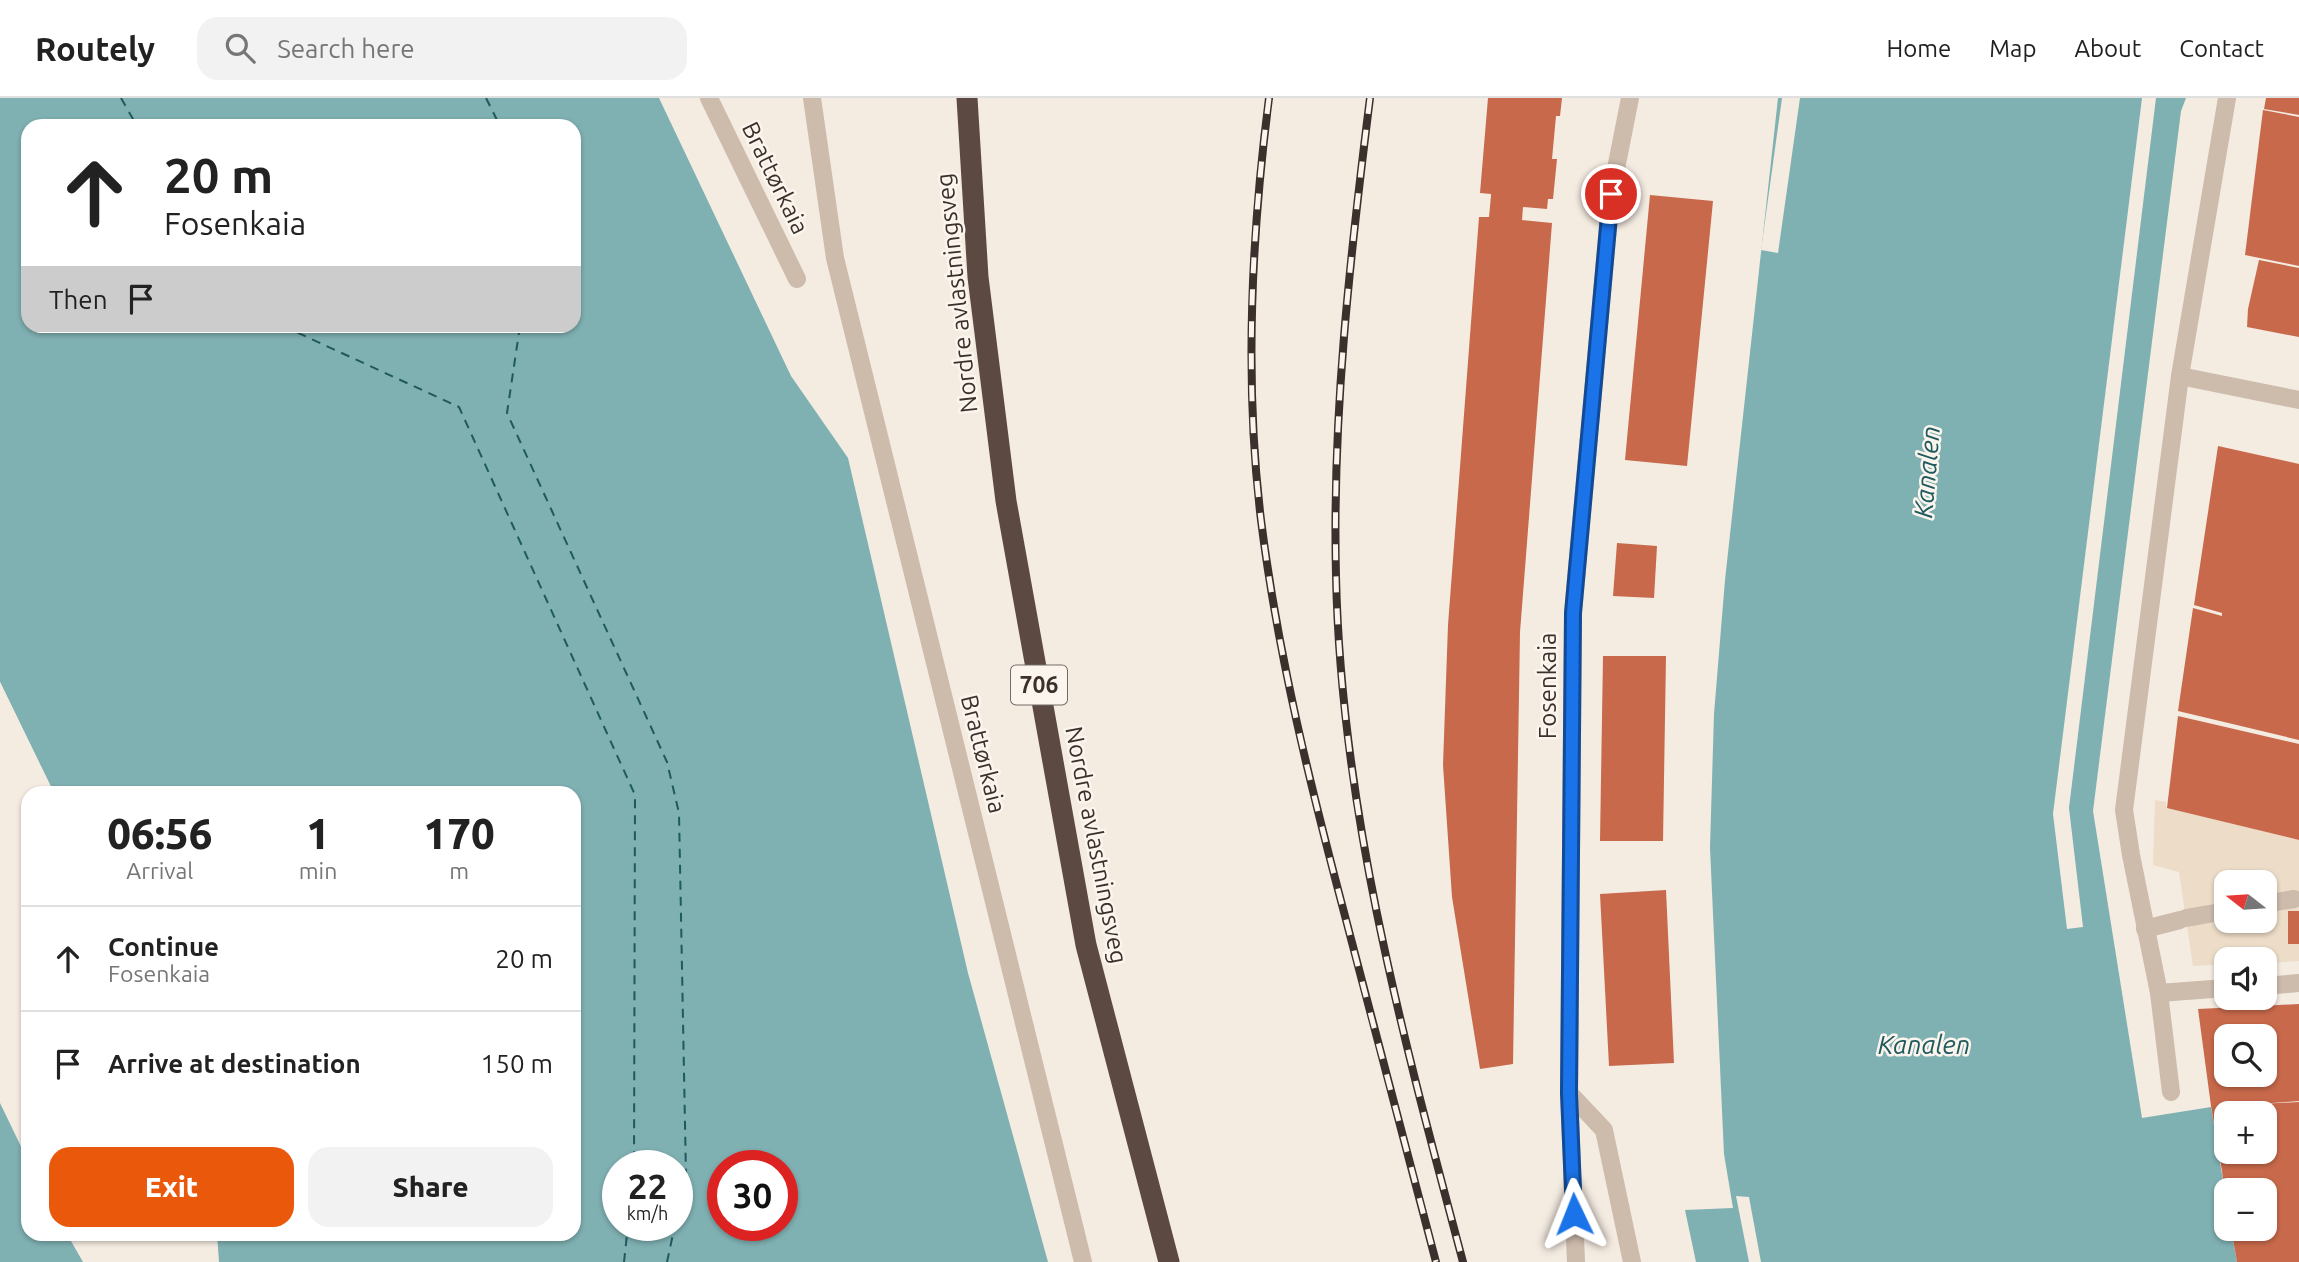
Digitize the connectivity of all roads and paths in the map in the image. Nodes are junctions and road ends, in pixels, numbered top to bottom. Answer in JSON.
{"nodes":[{"id":1,"x":709,"y":98,"type":"edge"},
{"id":2,"x":811,"y":98,"type":"edge"},
{"id":3,"x":967,"y":98,"type":"edge"},
{"id":4,"x":1630,"y":98,"type":"edge"},
{"id":5,"x":2227,"y":98,"type":"edge"},
{"id":6,"x":797,"y":279,"type":"dead end"},
{"id":7,"x":2180,"y":376,"type":"junction"},
{"id":8,"x":2299,"y":400,"type":"edge"},
{"id":9,"x":2294,"y":899,"type":"dead end"},
{"id":10,"x":2277,"y":902,"type":"edge"},
{"id":11,"x":2214,"y":913,"type":"edge"},
{"id":12,"x":2146,"y":929,"type":"junction"},
{"id":13,"x":2299,"y":983,"type":"edge"},
{"id":14,"x":2277,"y":985,"type":"edge"},
{"id":15,"x":2214,"y":989,"type":"edge"},
{"id":16,"x":2158,"y":993,"type":"junction"},
{"id":17,"x":2171,"y":1092,"type":"dead end"},
{"id":18,"x":1569,"y":1093,"type":"junction"},
{"id":19,"x":1083,"y":1262,"type":"edge"},
{"id":20,"x":1169,"y":1262,"type":"edge"},
{"id":21,"x":1576,"y":1262,"type":"edge"},
{"id":22,"x":1632,"y":1262,"type":"edge"}],
"edges":[{"from":1,"to":6,"type":"street","name":"Brattørkaia"},
{"from":2,"to":19,"type":"street","name":"Brattørkaia"},
{"from":3,"to":20,"type":"highway","name":"Nordre avlastningsveg","number":"706"},
{"from":4,"to":18,"type":"street","name":"Fosenkaia"},
{"from":5,"to":7,"type":"street"},
{"from":7,"to":8,"type":"street"},
{"from":7,"to":12,"type":"street"},
{"from":9,"to":10,"type":"street"},
{"from":11,"to":12,"type":"street"},
{"from":12,"to":16,"type":"street"},
{"from":13,"to":14,"type":"street"},
{"from":15,"to":16,"type":"street"},
{"from":16,"to":17,"type":"street"},
{"from":18,"to":21,"type":"street","name":"Fosenkaia"},
{"from":18,"to":22,"type":"street"}]}
